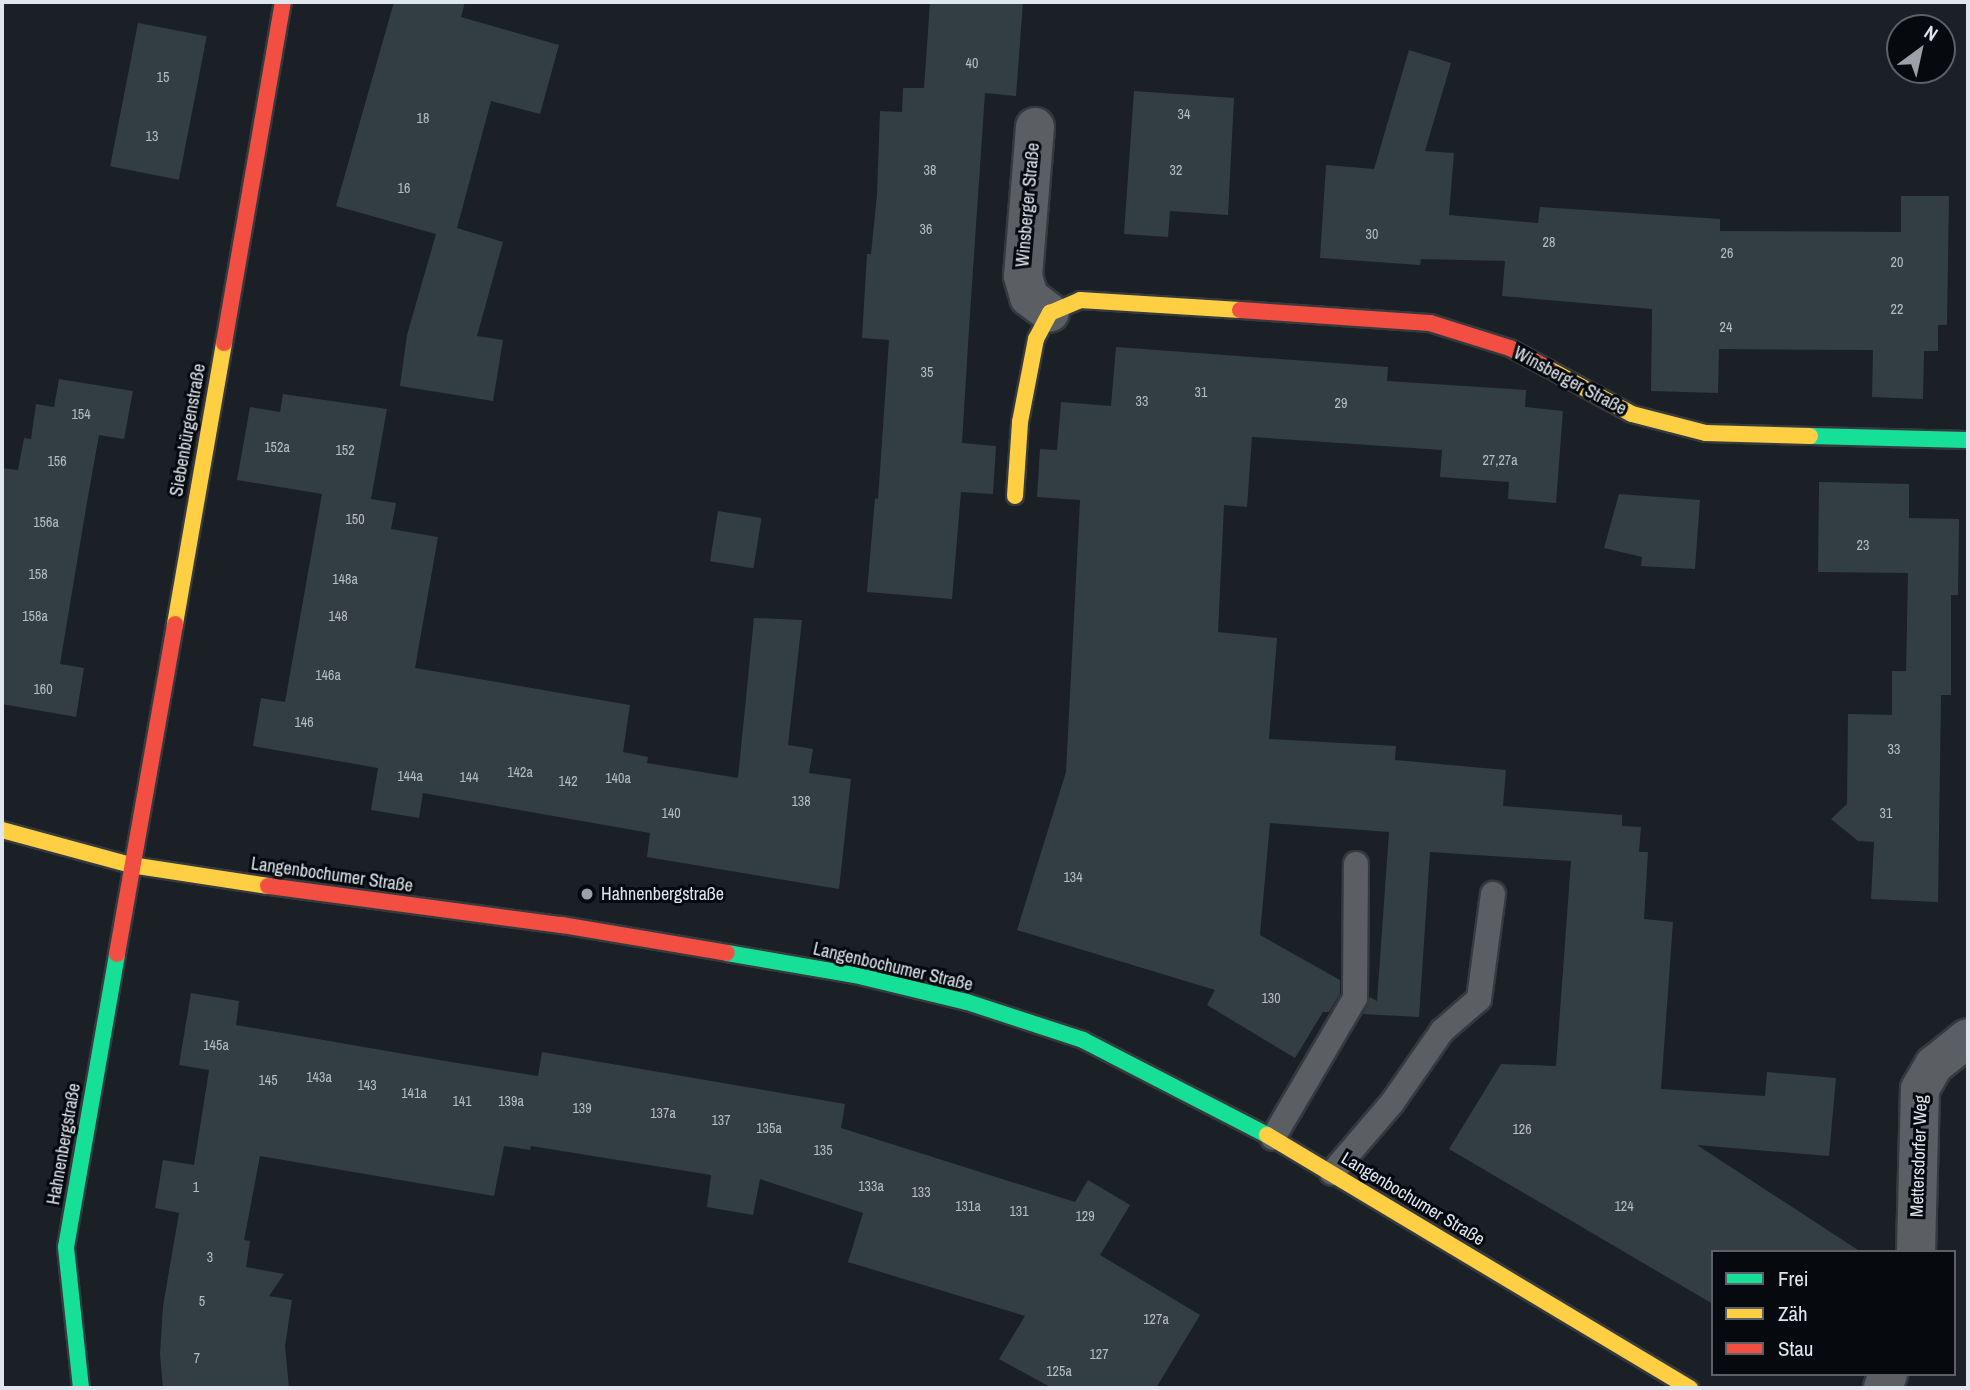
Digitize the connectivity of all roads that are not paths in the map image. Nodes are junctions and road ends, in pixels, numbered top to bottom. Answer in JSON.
{"nodes":[{"id":1,"x":283,"y":2,"type":"edge"},
{"id":2,"x":1035,"y":127,"type":"dead end"},
{"id":3,"x":1050,"y":313,"type":"junction"},
{"id":4,"x":1968,"y":440,"type":"edge"},
{"id":5,"x":1015,"y":496,"type":"dead end"},
{"id":6,"x":2,"y":830,"type":"edge"},
{"id":7,"x":1356,"y":864,"type":"dead end"},
{"id":8,"x":131,"y":865,"type":"junction"},
{"id":9,"x":1493,"y":894,"type":"dead end"},
{"id":10,"x":1968,"y":1038,"type":"edge"},
{"id":11,"x":1273,"y":1139,"type":"junction"},
{"id":12,"x":1332,"y":1173,"type":"junction"},
{"id":13,"x":1916,"y":1250,"type":"edge"},
{"id":14,"x":80,"y":1388,"type":"edge"},
{"id":15,"x":1690,"y":1388,"type":"edge"}],
"edges":[{"from":1,"to":8,"type":"street","name":"Siebenbürgenstraße"},
{"from":2,"to":3,"type":"street","name":"Winsberger Straße"},
{"from":3,"to":4,"type":"street","name":"Winsberger Straße"},
{"from":3,"to":5,"type":"street"},
{"from":6,"to":8,"type":"street","name":"Langenbochumer Straße"},
{"from":7,"to":11,"type":"lane"},
{"from":8,"to":11,"type":"street","name":"Langenbochumer Straße"},
{"from":8,"to":14,"type":"street","name":"Hahnenbergstraße"},
{"from":9,"to":12,"type":"lane"},
{"from":10,"to":13,"type":"street","name":"Mettersdorfer Weg"},
{"from":11,"to":12,"type":"street","name":"Langenbochumer Straße"},
{"from":12,"to":15,"type":"street","name":"Langenbochumer Straße"}]}
